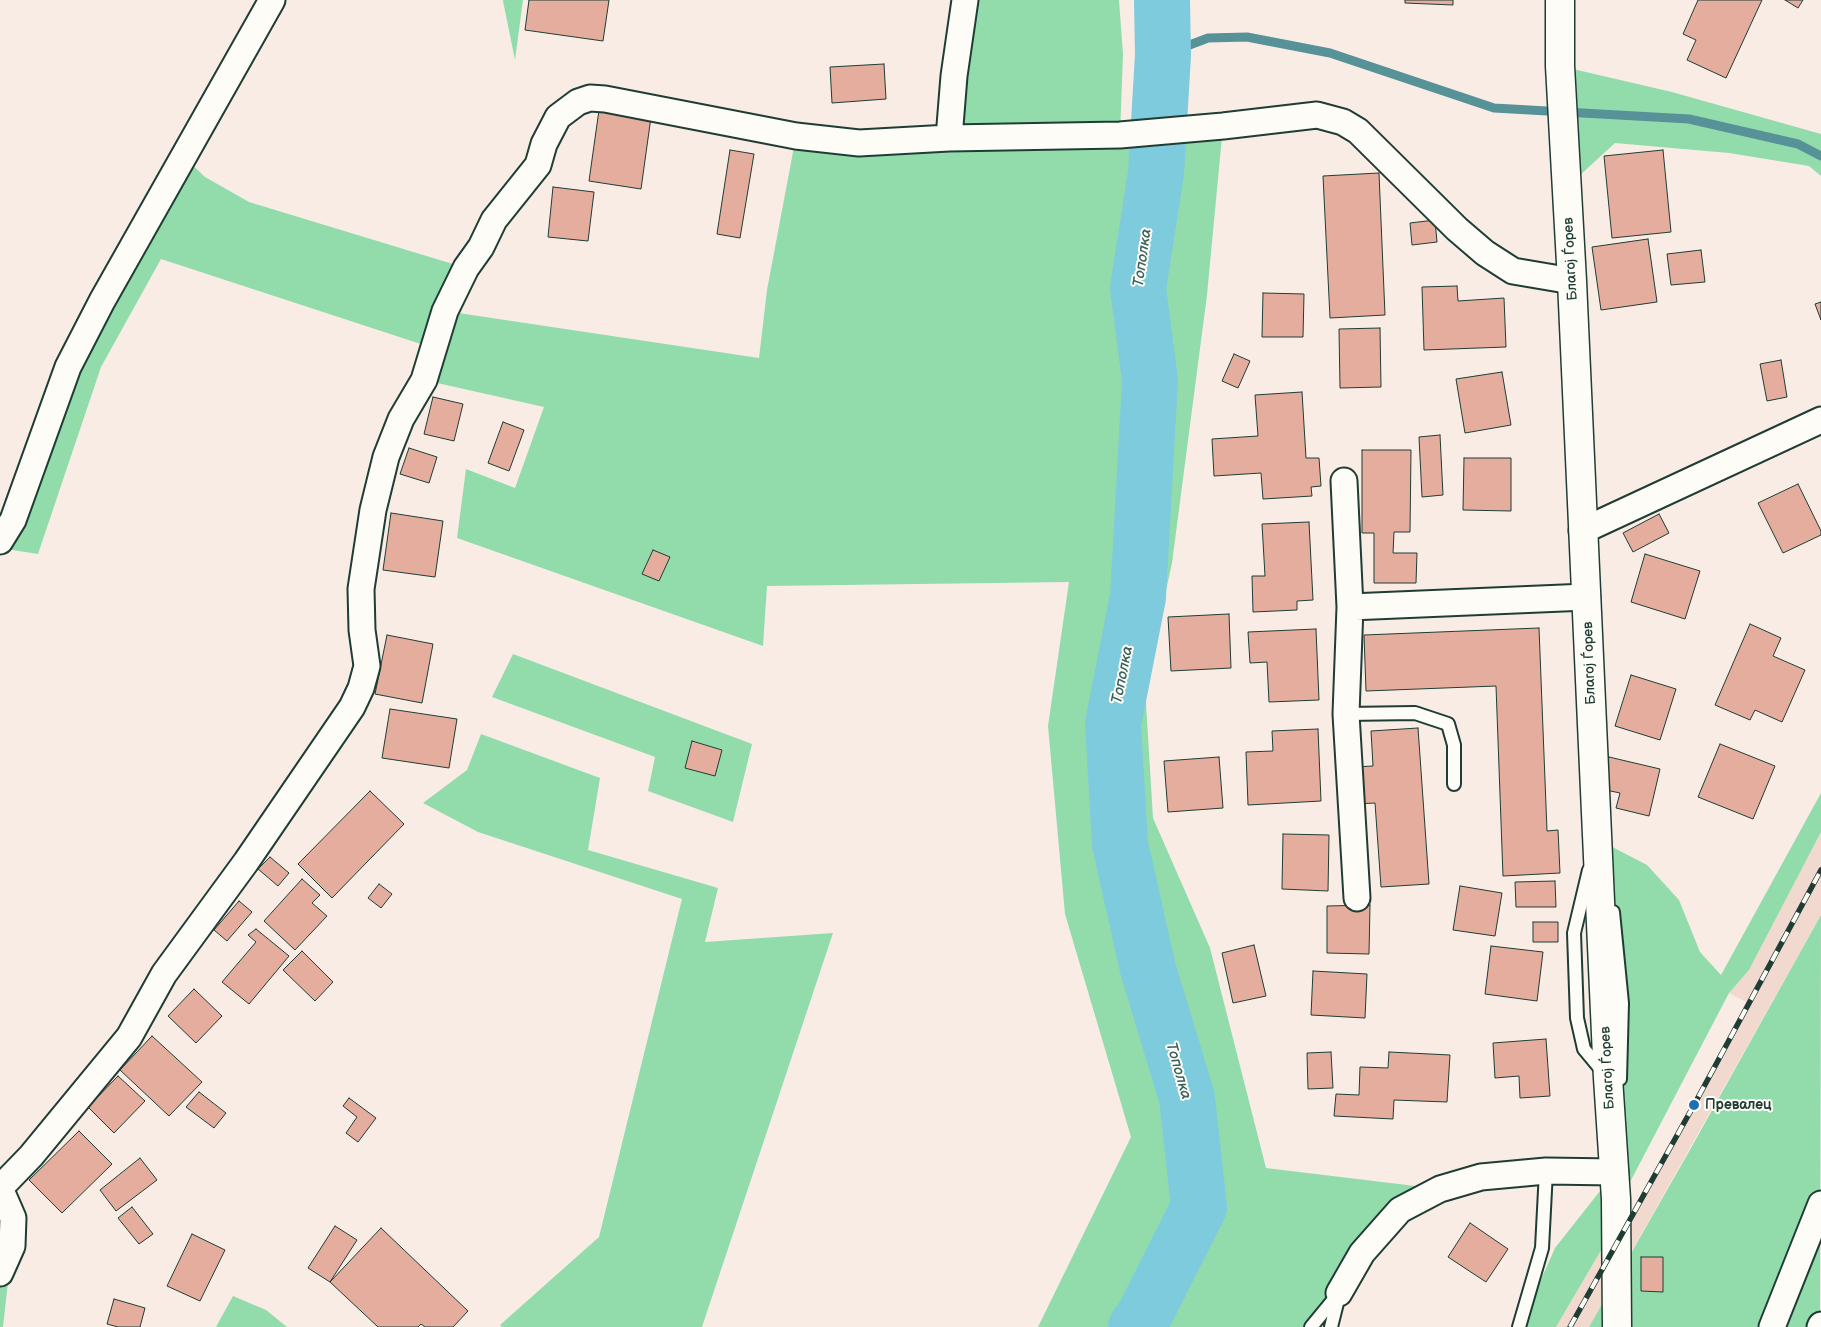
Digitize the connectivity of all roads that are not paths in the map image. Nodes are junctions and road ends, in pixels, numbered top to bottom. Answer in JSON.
{"nodes":[{"id":1,"x":272,"y":0,"type":"edge"},
{"id":2,"x":965,"y":0,"type":"edge"},
{"id":3,"x":1560,"y":0,"type":"edge"},
{"id":4,"x":949,"y":138,"type":"junction"},
{"id":5,"x":1572,"y":281,"type":"junction"},
{"id":6,"x":1821,"y":420,"type":"edge"},
{"id":7,"x":1344,"y":481,"type":"dead end"},
{"id":8,"x":1582,"y":531,"type":"junction"},
{"id":9,"x":0,"y":541,"type":"edge"},
{"id":10,"x":1587,"y":597,"type":"junction"},
{"id":11,"x":1350,"y":607,"type":"junction"},
{"id":12,"x":1346,"y":714,"type":"junction"},
{"id":13,"x":1454,"y":784,"type":"dead end"},
{"id":14,"x":1597,"y":839,"type":"junction"},
{"id":15,"x":1356,"y":898,"type":"dead end"},
{"id":16,"x":1546,"y":1171,"type":"junction"},
{"id":17,"x":1615,"y":1172,"type":"junction"},
{"id":18,"x":0,"y":1188,"type":"edge"},
{"id":19,"x":1821,"y":1204,"type":"edge"},
{"id":20,"x":0,"y":1273,"type":"edge"},
{"id":21,"x":1339,"y":1293,"type":"junction"},
{"id":22,"x":1310,"y":1327,"type":"edge"},
{"id":23,"x":1332,"y":1327,"type":"edge"},
{"id":24,"x":1519,"y":1327,"type":"edge"},
{"id":25,"x":1617,"y":1327,"type":"edge"},
{"id":26,"x":1772,"y":1327,"type":"edge"}],
"edges":[{"from":1,"to":9,"type":"street"},
{"from":2,"to":4,"type":"street"},
{"from":3,"to":5,"type":"main road","name":"Благој Ѓорев"},
{"from":4,"to":5,"type":"street"},
{"from":4,"to":18,"type":"street"},
{"from":5,"to":8,"type":"main road","name":"Благој Ѓорев"},
{"from":6,"to":8,"type":"street"},
{"from":7,"to":11,"type":"street"},
{"from":8,"to":10,"type":"main road","name":"Благој Ѓорев"},
{"from":10,"to":11,"type":"street"},
{"from":10,"to":14,"type":"main road","name":"Благој Ѓорев"},
{"from":11,"to":12,"type":"street"},
{"from":12,"to":13,"type":"lane"},
{"from":12,"to":15,"type":"street"},
{"from":14,"to":17,"type":"main road","name":"Благој Ѓорев"},
{"from":14,"to":17,"type":"lane"},
{"from":16,"to":17,"type":"street"},
{"from":16,"to":21,"type":"street"},
{"from":16,"to":24,"type":"lane"},
{"from":17,"to":25,"type":"main road","name":"Благој Ѓорев"},
{"from":18,"to":20,"type":"street"},
{"from":19,"to":26,"type":"street"},
{"from":21,"to":22,"type":"lane"},
{"from":21,"to":23,"type":"lane"}]}
